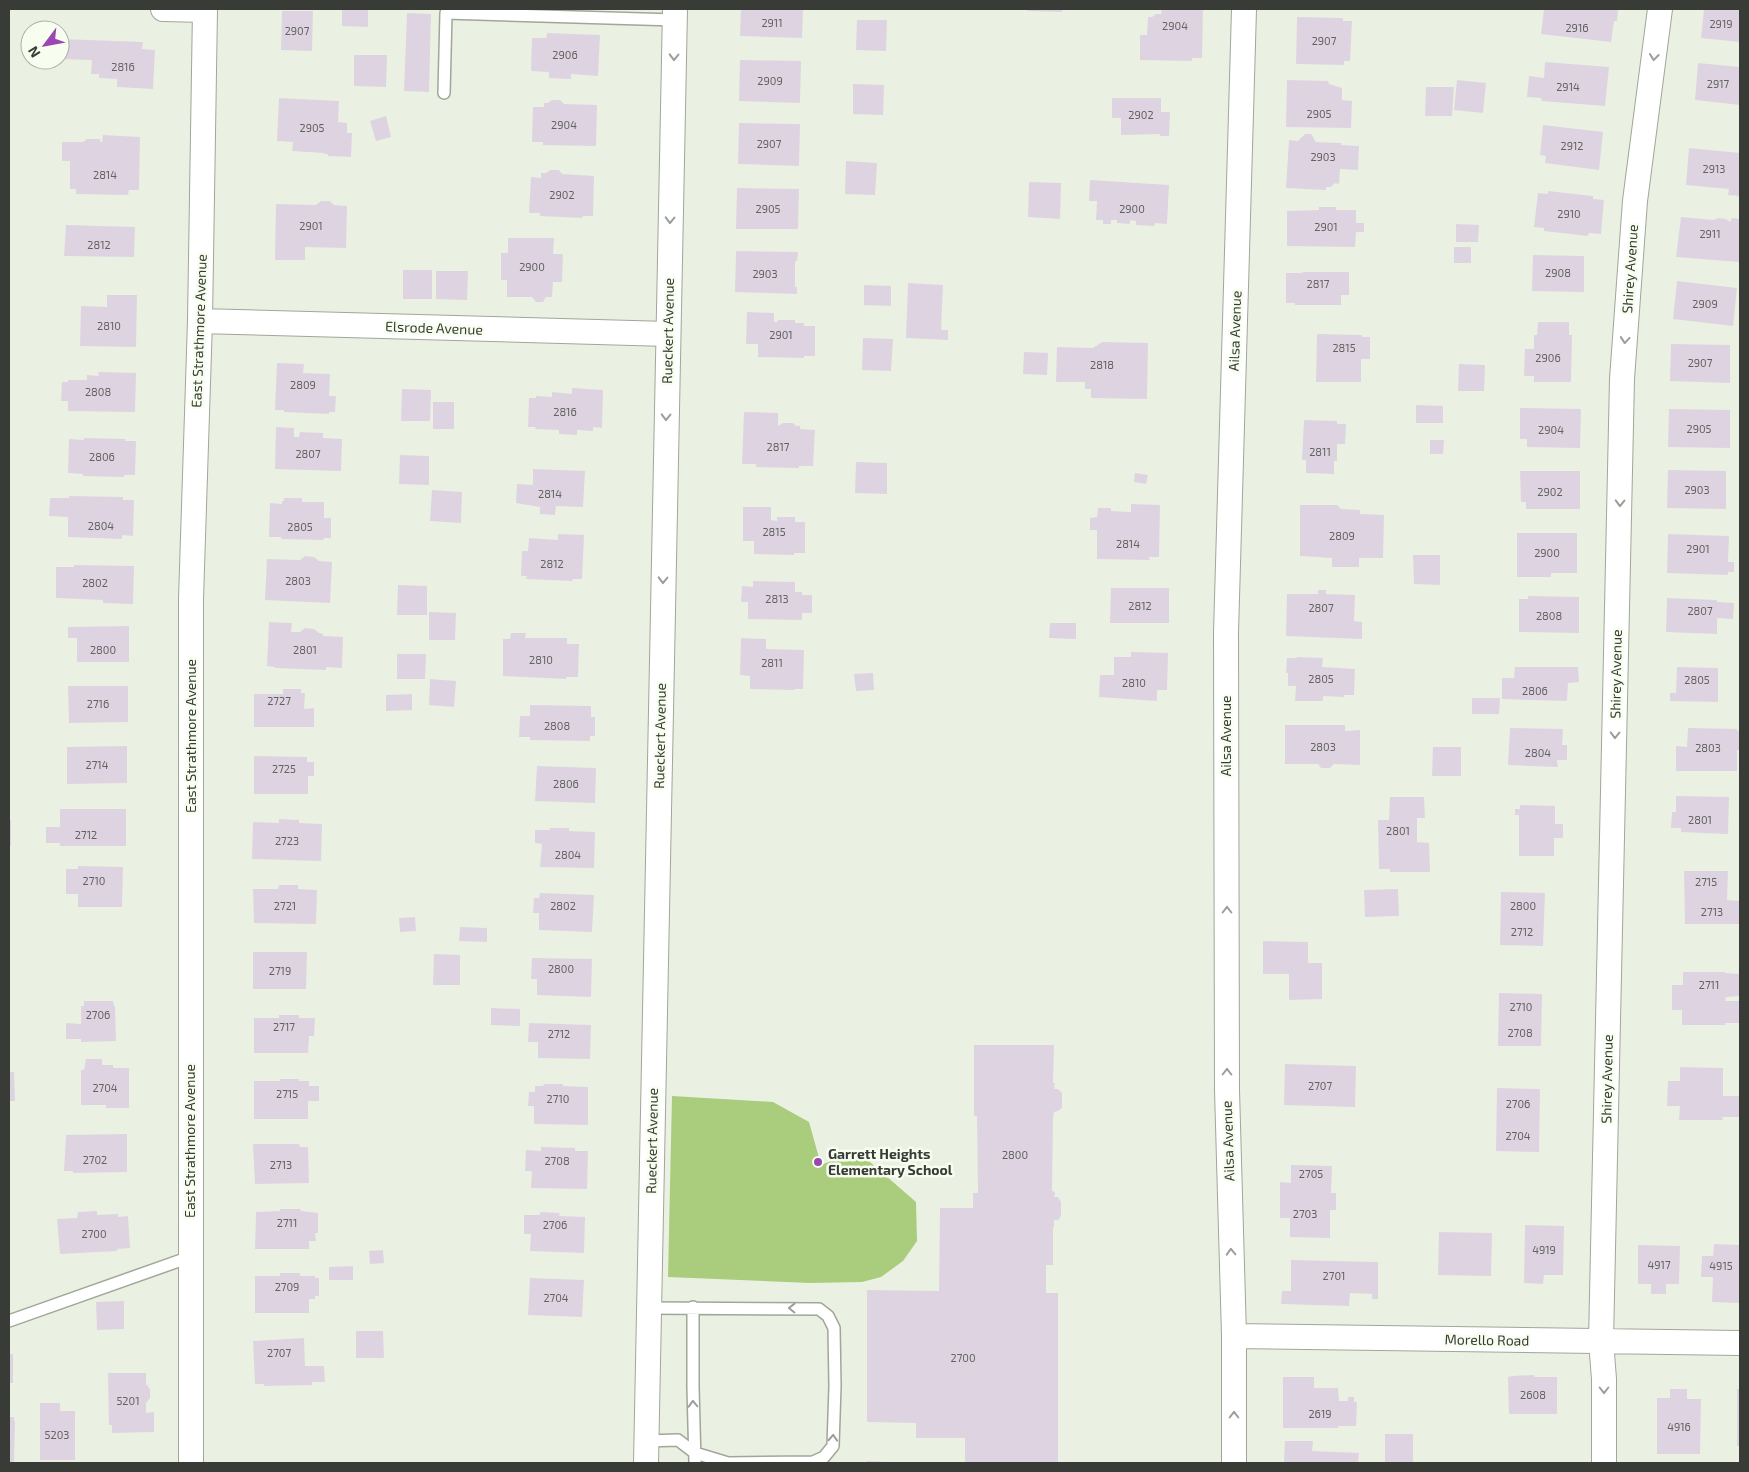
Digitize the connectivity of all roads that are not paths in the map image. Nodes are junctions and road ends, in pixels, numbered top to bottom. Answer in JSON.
{"nodes":[{"id":1,"x":163,"y":9,"type":"edge"},
{"id":2,"x":205,"y":9,"type":"edge"},
{"id":3,"x":1244,"y":9,"type":"edge"},
{"id":4,"x":1660,"y":9,"type":"edge"},
{"id":5,"x":675,"y":14,"type":"edge"},
{"id":6,"x":444,"y":92,"type":"dead end"},
{"id":7,"x":200,"y":321,"type":"junction"},
{"id":8,"x":668,"y":334,"type":"junction"},
{"id":9,"x":190,"y":1257,"type":"junction"},
{"id":10,"x":693,"y":1307,"type":"junction"},
{"id":11,"x":649,"y":1308,"type":"junction"},
{"id":12,"x":9,"y":1321,"type":"edge"},
{"id":13,"x":1234,"y":1336,"type":"junction"},
{"id":14,"x":1601,"y":1341,"type":"junction"},
{"id":15,"x":1740,"y":1343,"type":"edge"},
{"id":16,"x":646,"y":1452,"type":"edge"},
{"id":17,"x":695,"y":1458,"type":"edge"},
{"id":18,"x":190,"y":1463,"type":"edge"},
{"id":19,"x":1234,"y":1463,"type":"edge"},
{"id":20,"x":1604,"y":1463,"type":"edge"}],
"edges":[{"from":1,"to":2,"type":"street"},
{"from":2,"to":7,"type":"street","name":"East Strathmore Avenue"},
{"from":13,"to":3,"type":"street","name":"Ailsa Avenue","one_way":true},
{"from":4,"to":14,"type":"street","name":"Shirey Avenue","one_way":true},
{"from":5,"to":6,"type":"lane"},
{"from":5,"to":8,"type":"street","name":"Rueckert Avenue","one_way":true},
{"from":7,"to":8,"type":"street","name":"Elsrode Avenue"},
{"from":7,"to":9,"type":"street","name":"East Strathmore Avenue"},
{"from":8,"to":11,"type":"street","name":"Rueckert Avenue","one_way":true},
{"from":9,"to":12,"type":"lane"},
{"from":9,"to":18,"type":"street","name":"East Strathmore Avenue"},
{"from":10,"to":11,"type":"lane"},
{"from":17,"to":10,"type":"lane","one_way":true},
{"from":17,"to":10,"type":"lane","one_way":true},
{"from":11,"to":16,"type":"street","name":"Rueckert Avenue"},
{"from":13,"to":14,"type":"street","name":"Morello Road"},
{"from":19,"to":13,"type":"street","name":"Ailsa Avenue","one_way":true},
{"from":14,"to":15,"type":"street","name":"Morello Road"},
{"from":14,"to":20,"type":"street","name":"Shirey Avenue","one_way":true},
{"from":16,"to":17,"type":"lane"}]}
